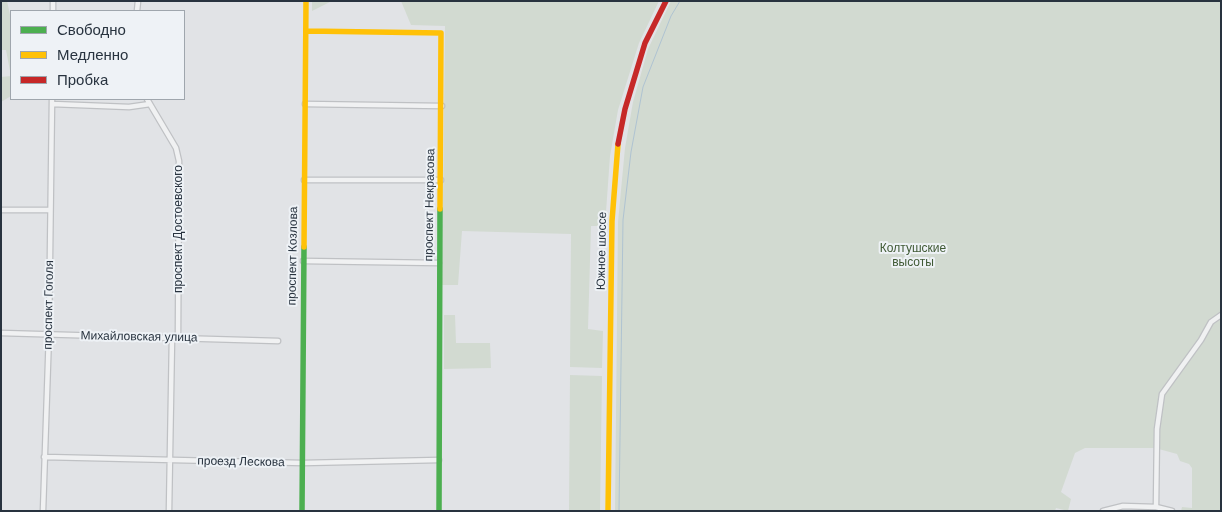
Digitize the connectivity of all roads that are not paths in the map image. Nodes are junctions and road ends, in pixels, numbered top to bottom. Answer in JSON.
{"nodes":[{"id":1,"x":306,"y":1,"type":"edge"},
{"id":2,"x":666,"y":1,"type":"edge"},
{"id":3,"x":307,"y":31,"type":"junction"},
{"id":4,"x":148,"y":100,"type":"edge"},
{"id":5,"x":52,"y":101,"type":"edge"},
{"id":6,"x":150,"y":104,"type":"junction"},
{"id":7,"x":306,"y":104,"type":"junction"},
{"id":8,"x":442,"y":106,"type":"junction"},
{"id":9,"x":304,"y":180,"type":"junction"},
{"id":10,"x":441,"y":180,"type":"junction"},
{"id":11,"x":1,"y":210,"type":"edge"},
{"id":12,"x":49,"y":210,"type":"junction"},
{"id":13,"x":303,"y":261,"type":"junction"},
{"id":14,"x":439,"y":263,"type":"junction"},
{"id":15,"x":1221,"y":315,"type":"edge"},
{"id":16,"x":1,"y":333,"type":"edge"},
{"id":17,"x":49,"y":333,"type":"junction"},
{"id":18,"x":178,"y":336,"type":"junction"},
{"id":19,"x":172,"y":337,"type":"junction"},
{"id":20,"x":278,"y":341,"type":"dead end"},
{"id":21,"x":44,"y":457,"type":"junction"},
{"id":22,"x":440,"y":460,"type":"junction"},
{"id":23,"x":170,"y":461,"type":"junction"},
{"id":24,"x":303,"y":463,"type":"junction"},
{"id":25,"x":1156,"y":507,"type":"junction"},
{"id":26,"x":43,"y":511,"type":"edge"},
{"id":27,"x":169,"y":511,"type":"edge"},
{"id":28,"x":302,"y":511,"type":"edge"},
{"id":29,"x":439,"y":511,"type":"edge"},
{"id":30,"x":608,"y":511,"type":"edge"},
{"id":31,"x":1104,"y":511,"type":"edge"},
{"id":32,"x":1172,"y":511,"type":"edge"}],
"edges":[{"from":1,"to":3,"type":"street","name":"проспект Козлова"},
{"from":2,"to":30,"type":"street","name":"Южное шоссе"},
{"from":3,"to":7,"type":"street","name":"проспект Козлова"},
{"from":3,"to":8,"type":"street","name":"проспект Некрасова"},
{"from":4,"to":6,"type":"street","name":"проспект Достоевского"},
{"from":5,"to":6,"type":"street"},
{"from":5,"to":12,"type":"street","name":"проспект Гоголя"},
{"from":6,"to":18,"type":"street","name":"проспект Достоевского"},
{"from":7,"to":8,"type":"street"},
{"from":7,"to":9,"type":"street","name":"проспект Козлова"},
{"from":8,"to":10,"type":"street","name":"проспект Некрасова"},
{"from":9,"to":10,"type":"street"},
{"from":9,"to":13,"type":"street","name":"проспект Козлова"},
{"from":10,"to":14,"type":"street","name":"проспект Некрасова"},
{"from":11,"to":12,"type":"street"},
{"from":12,"to":17,"type":"street","name":"проспект Гоголя"},
{"from":13,"to":14,"type":"street"},
{"from":13,"to":24,"type":"street","name":"проспект Козлова"},
{"from":14,"to":22,"type":"street","name":"проспект Некрасова"},
{"from":15,"to":25,"type":"street"},
{"from":16,"to":17,"type":"street","name":"Михайловская улица"},
{"from":17,"to":19,"type":"street","name":"Михайловская улица"},
{"from":17,"to":21,"type":"street","name":"проспект Гоголя"},
{"from":18,"to":19,"type":"street","name":"Михайловская улица"},
{"from":18,"to":20,"type":"street","name":"Михайловская улица"},
{"from":19,"to":23,"type":"street"},
{"from":21,"to":23,"type":"street","name":"проезд Лескова"},
{"from":21,"to":26,"type":"street","name":"проспект Гоголя"},
{"from":22,"to":24,"type":"street","name":"проезд Лескова"},
{"from":22,"to":29,"type":"street","name":"проспект Некрасова"},
{"from":23,"to":24,"type":"street","name":"проезд Лескова"},
{"from":23,"to":27,"type":"street"},
{"from":24,"to":28,"type":"street","name":"проспект Козлова"},
{"from":25,"to":31,"type":"street"},
{"from":25,"to":32,"type":"street"}]}
